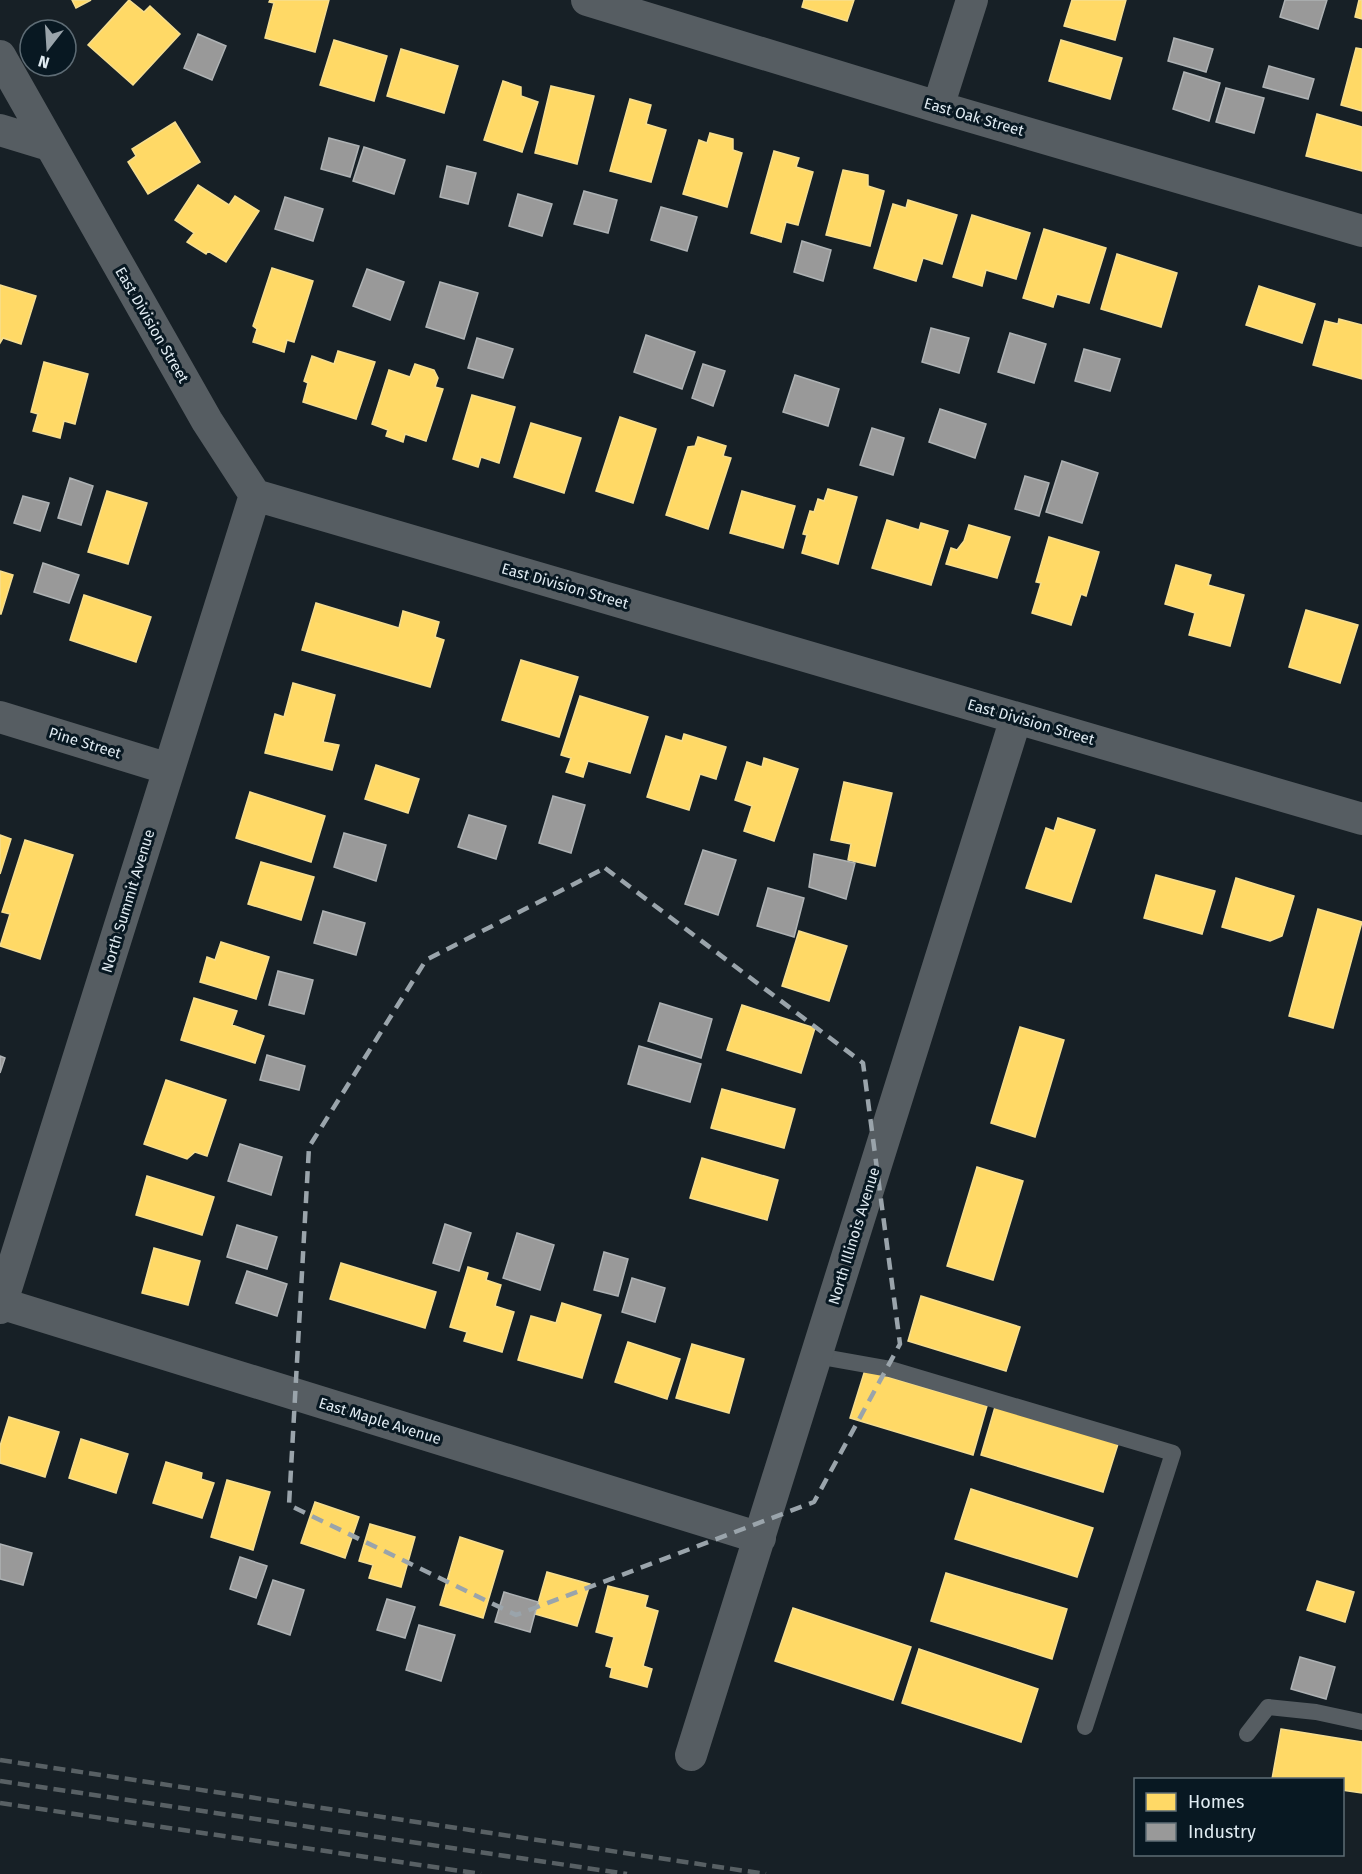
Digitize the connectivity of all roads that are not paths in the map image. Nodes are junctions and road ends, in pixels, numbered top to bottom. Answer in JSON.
{"nodes":[{"id":1,"x":587,"y":0,"type":"edge"},
{"id":2,"x":972,"y":0,"type":"edge"},
{"id":3,"x":0,"y":56,"type":"edge"},
{"id":4,"x":938,"y":107,"type":"junction"},
{"id":5,"x":0,"y":130,"type":"edge"},
{"id":6,"x":49,"y":145,"type":"junction"},
{"id":7,"x":1362,"y":231,"type":"edge"},
{"id":8,"x":255,"y":495,"type":"junction"},
{"id":9,"x":0,"y":717,"type":"edge"},
{"id":10,"x":1016,"y":718,"type":"junction"},
{"id":11,"x":169,"y":769,"type":"junction"},
{"id":12,"x":1362,"y":819,"type":"edge"},
{"id":13,"x":0,"y":1305,"type":"edge"},
{"id":14,"x":817,"y":1356,"type":"junction"},
{"id":15,"x":760,"y":1538,"type":"junction"},
{"id":16,"x":1362,"y":1722,"type":"edge"},
{"id":17,"x":1085,"y":1727,"type":"dead end"},
{"id":18,"x":1247,"y":1734,"type":"dead end"},
{"id":19,"x":691,"y":1755,"type":"dead end"}],
"edges":[{"from":1,"to":4,"type":"street","name":"East Oak Street"},
{"from":2,"to":4,"type":"street"},
{"from":3,"to":6,"type":"street","name":"East Division Street"},
{"from":4,"to":7,"type":"street","name":"East Oak Street"},
{"from":5,"to":6,"type":"street"},
{"from":6,"to":8,"type":"street","name":"East Division Street"},
{"from":8,"to":10,"type":"street","name":"East Division Street"},
{"from":8,"to":11,"type":"street","name":"North Summit Avenue"},
{"from":9,"to":11,"type":"street","name":"Pine Street"},
{"from":10,"to":12,"type":"street","name":"East Division Street"},
{"from":10,"to":14,"type":"street","name":"North Illinois Avenue"},
{"from":11,"to":13,"type":"street","name":"North Summit Avenue"},
{"from":13,"to":15,"type":"street","name":"East Maple Avenue"},
{"from":14,"to":15,"type":"street","name":"North Illinois Avenue"},
{"from":14,"to":17,"type":"lane"},
{"from":15,"to":19,"type":"street","name":"North Illinois Avenue"},
{"from":16,"to":18,"type":"lane"}]}
